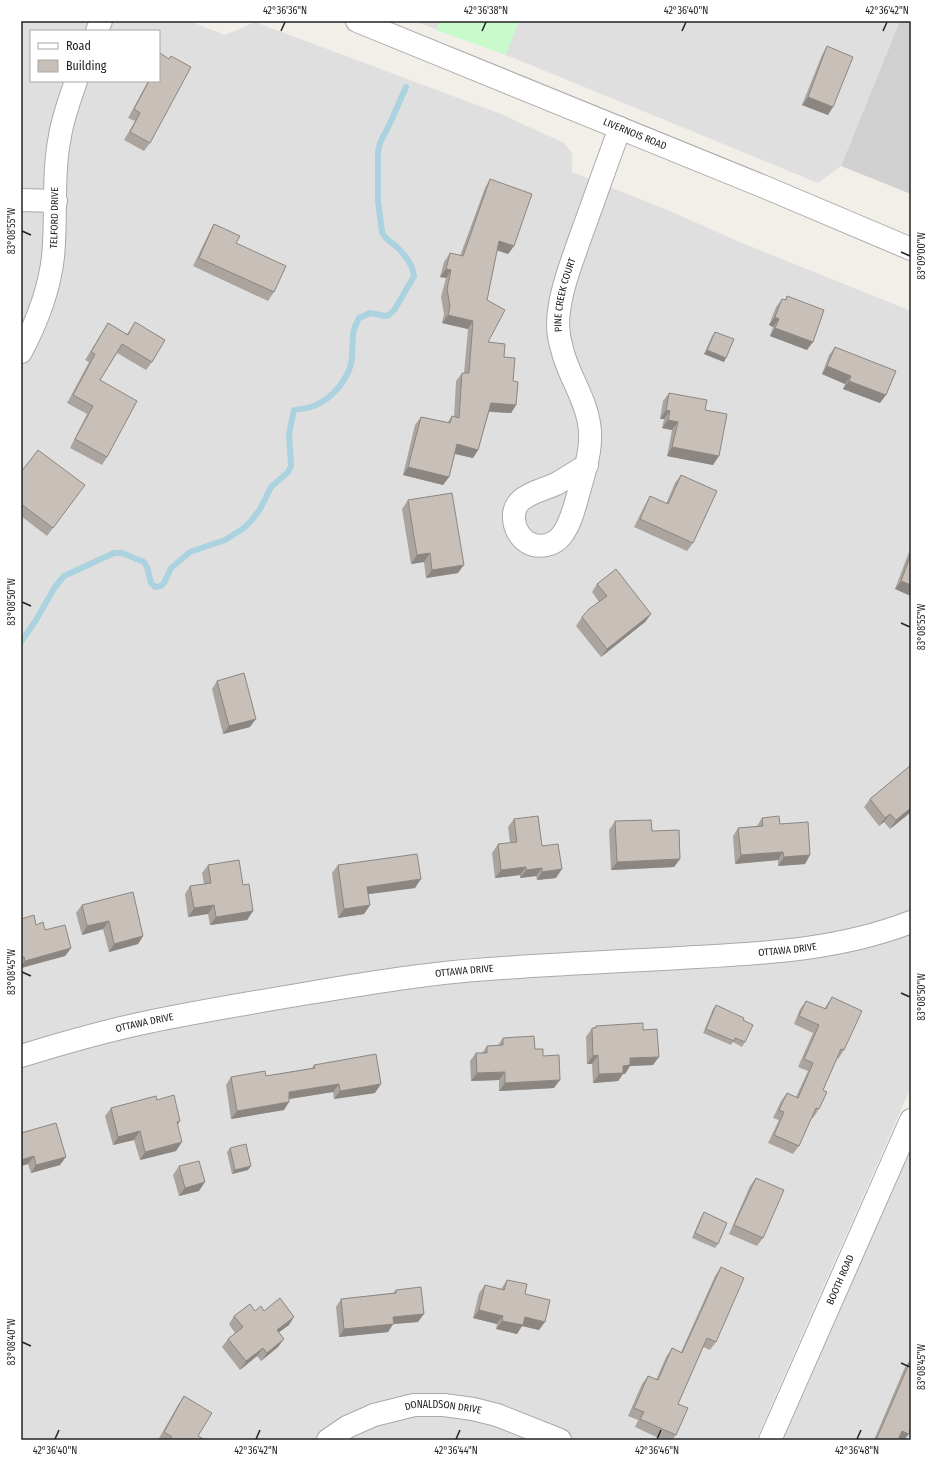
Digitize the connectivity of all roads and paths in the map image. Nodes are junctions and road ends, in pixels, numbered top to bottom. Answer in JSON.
{"nodes":[{"id":1,"x":357,"y":21,"type":"edge"},
{"id":2,"x":76,"y":82,"type":"edge"},
{"id":3,"x":620,"y":128,"type":"junction"},
{"id":4,"x":21,"y":200,"type":"edge"},
{"id":5,"x":56,"y":201,"type":"junction"},
{"id":6,"x":911,"y":249,"type":"edge"},
{"id":7,"x":21,"y":352,"type":"edge"},
{"id":8,"x":587,"y":465,"type":"dead end"},
{"id":9,"x":911,"y":922,"type":"edge"},
{"id":10,"x":21,"y":1056,"type":"edge"},
{"id":11,"x":911,"y":1120,"type":"edge"},
{"id":12,"x":328,"y":1440,"type":"edge"},
{"id":13,"x":560,"y":1440,"type":"edge"},
{"id":14,"x":770,"y":1440,"type":"edge"}],
"edges":[{"from":1,"to":3,"type":"street","name":"LIVERNOIS ROAD"},
{"from":2,"to":5,"type":"street","name":"TELFORD DRIVE"},
{"from":3,"to":6,"type":"street","name":"LIVERNOIS ROAD"},
{"from":3,"to":8,"type":"street","name":"PINE CREEK COURT"},
{"from":4,"to":5,"type":"street"},
{"from":5,"to":7,"type":"street","name":"TELFORD DRIVE"},
{"from":9,"to":10,"type":"street","name":"OTTAWA DRIVE"},
{"from":11,"to":14,"type":"street","name":"BOOTH ROAD"},
{"from":12,"to":13,"type":"street","name":"DONALDSON DRIVE"}]}
